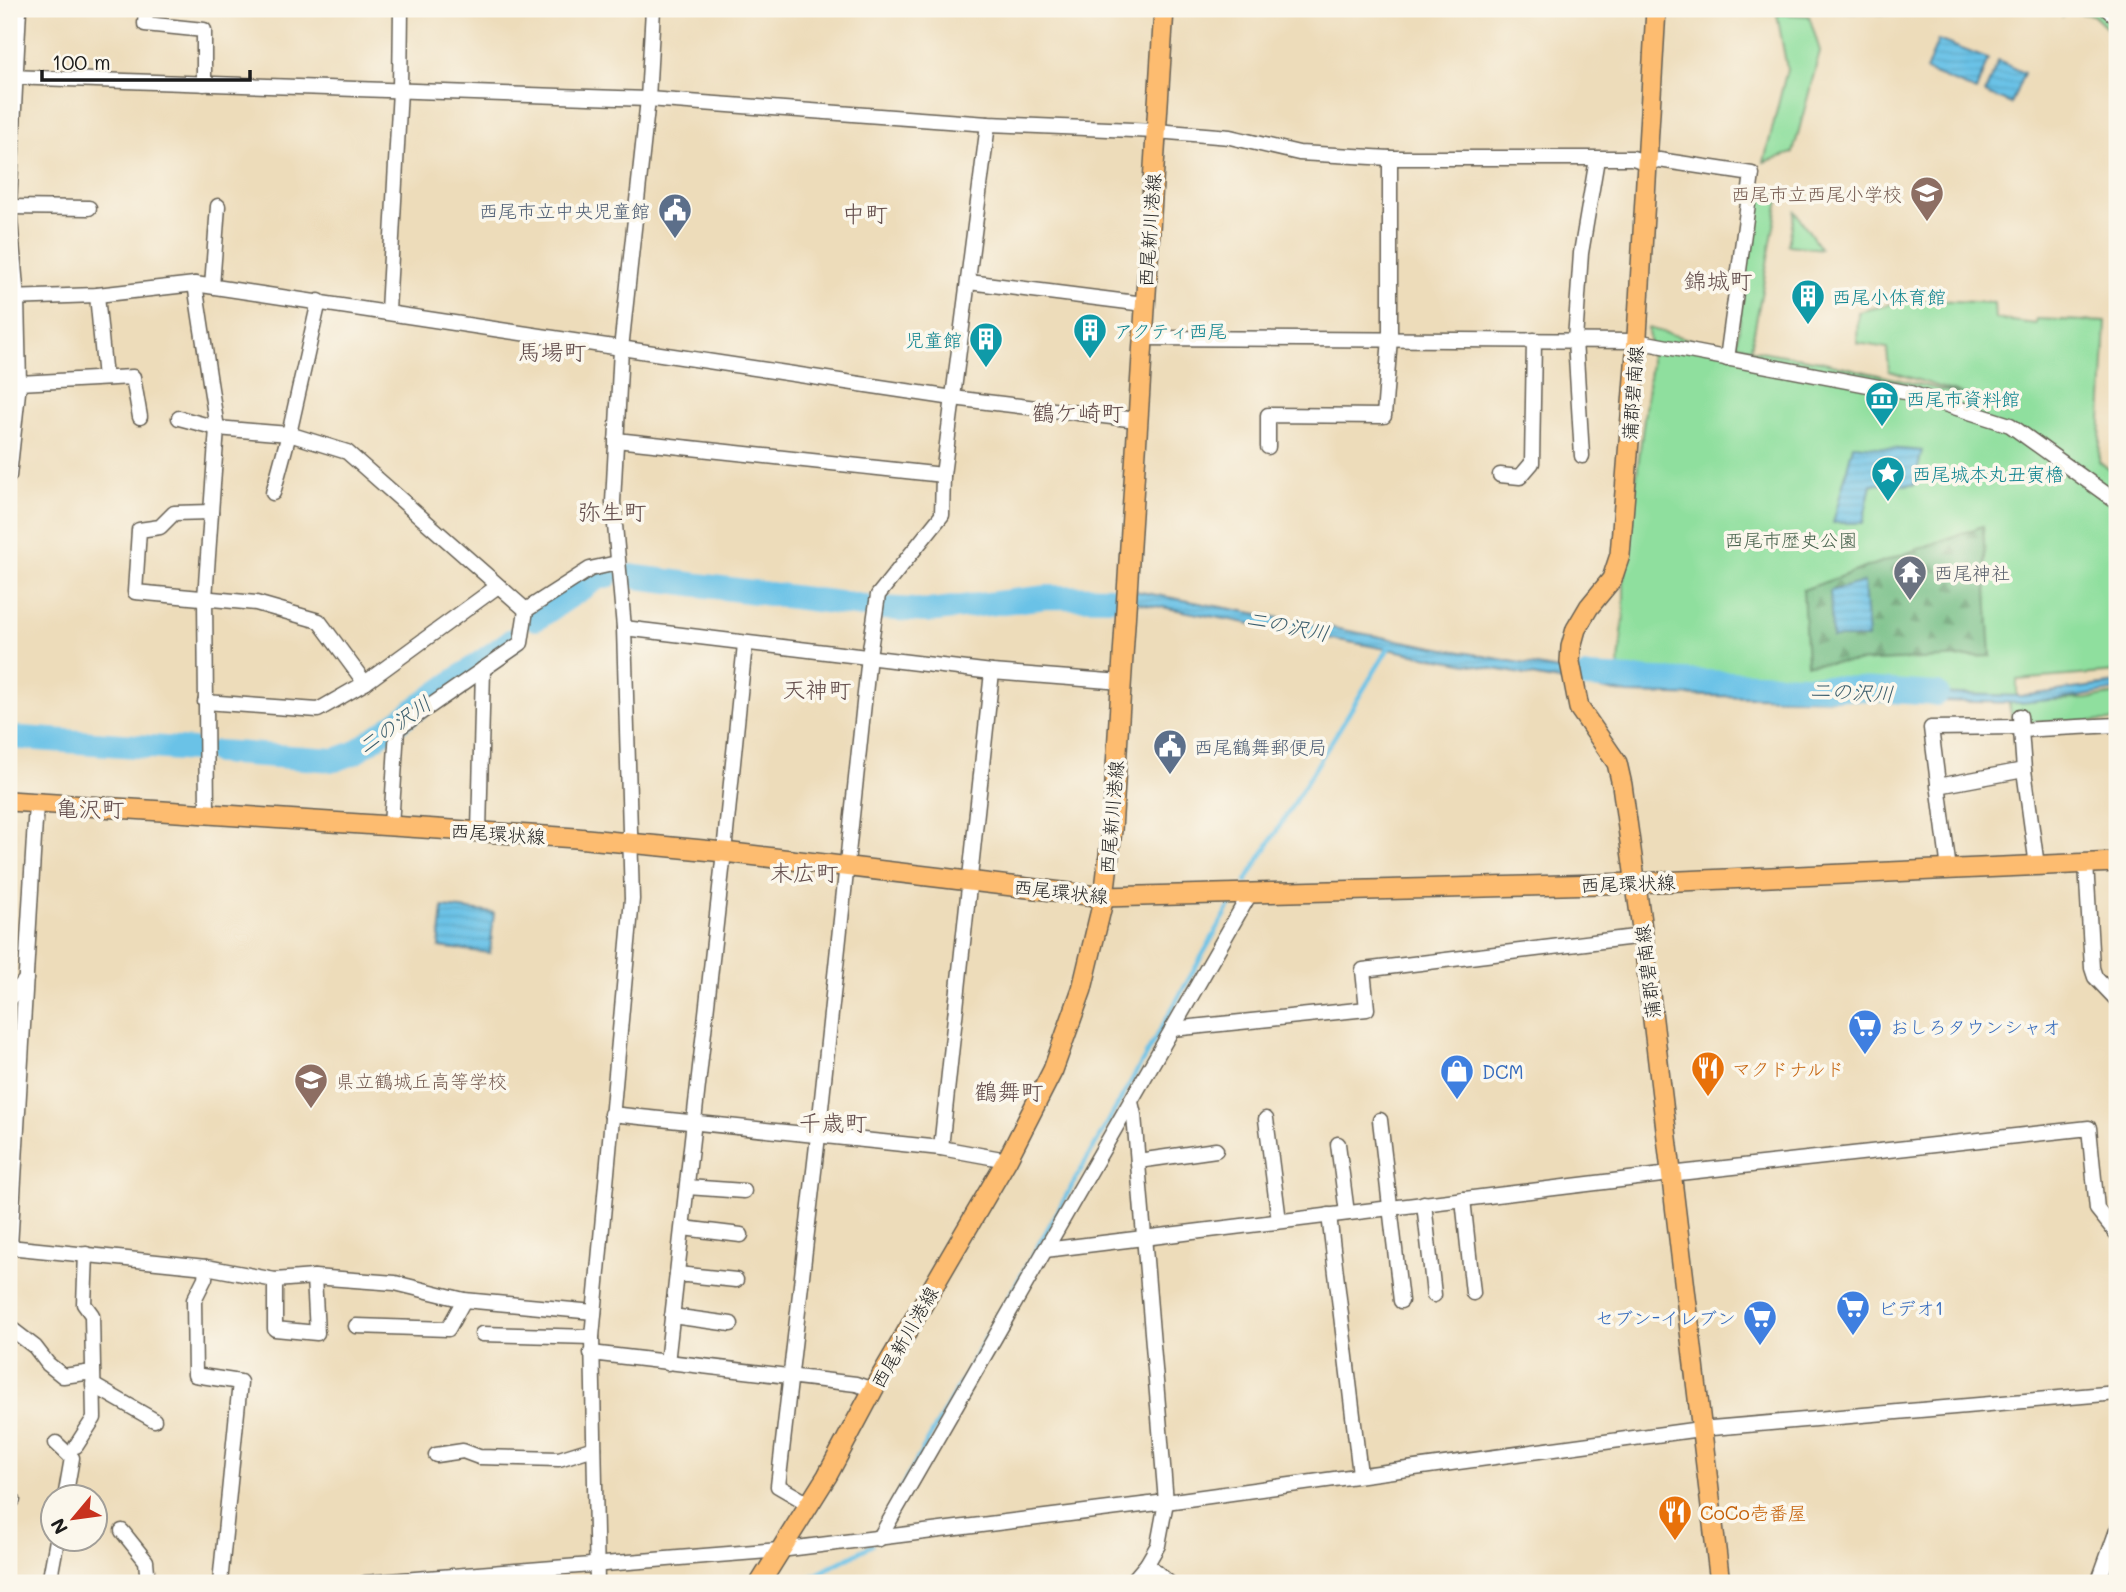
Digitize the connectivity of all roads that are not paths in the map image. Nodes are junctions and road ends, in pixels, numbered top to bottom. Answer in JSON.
{"nodes":[{"id":1,"x":19,"y":9,"type":"edge"},
{"id":2,"x":146,"y":9,"type":"edge"},
{"id":3,"x":401,"y":9,"type":"edge"},
{"id":4,"x":653,"y":9,"type":"edge"},
{"id":5,"x":1164,"y":9,"type":"edge"},
{"id":6,"x":1656,"y":9,"type":"edge"},
{"id":7,"x":2107,"y":9,"type":"edge"},
{"id":8,"x":2117,"y":18,"type":"edge"},
{"id":9,"x":11,"y":77,"type":"edge"},
{"id":10,"x":204,"y":84,"type":"junction"},
{"id":11,"x":400,"y":90,"type":"junction"},
{"id":12,"x":648,"y":99,"type":"junction"},
{"id":13,"x":988,"y":124,"type":"junction"},
{"id":14,"x":1156,"y":131,"type":"junction"},
{"id":15,"x":1390,"y":158,"type":"junction"},
{"id":16,"x":1597,"y":159,"type":"junction"},
{"id":17,"x":1647,"y":163,"type":"junction"},
{"id":18,"x":218,"y":206,"type":"dead end"},
{"id":19,"x":9,"y":207,"type":"edge"},
{"id":20,"x":89,"y":208,"type":"dead end"},
{"id":21,"x":969,"y":282,"type":"junction"},
{"id":22,"x":195,"y":284,"type":"junction"},
{"id":23,"x":212,"y":286,"type":"junction"},
{"id":24,"x":97,"y":295,"type":"junction"},
{"id":25,"x":13,"y":299,"type":"edge"},
{"id":26,"x":318,"y":301,"type":"junction"},
{"id":27,"x":1144,"y":304,"type":"junction"},
{"id":28,"x":388,"y":311,"type":"junction"},
{"id":29,"x":1143,"y":338,"type":"junction"},
{"id":30,"x":1390,"y":338,"type":"junction"},
{"id":31,"x":1534,"y":340,"type":"junction"},
{"id":32,"x":1575,"y":340,"type":"junction"},
{"id":33,"x":1636,"y":341,"type":"junction"},
{"id":34,"x":621,"y":349,"type":"junction"},
{"id":35,"x":1727,"y":359,"type":"junction"},
{"id":36,"x":105,"y":378,"type":"junction"},
{"id":37,"x":19,"y":383,"type":"junction"},
{"id":38,"x":953,"y":398,"type":"junction"},
{"id":39,"x":139,"y":417,"type":"dead end"},
{"id":40,"x":179,"y":418,"type":"dead end"},
{"id":41,"x":1137,"y":420,"type":"junction"},
{"id":42,"x":217,"y":428,"type":"junction"},
{"id":43,"x":289,"y":434,"type":"junction"},
{"id":44,"x":616,"y":440,"type":"junction"},
{"id":45,"x":1268,"y":447,"type":"dead end"},
{"id":46,"x":1582,"y":456,"type":"dead end"},
{"id":47,"x":943,"y":475,"type":"junction"},
{"id":48,"x":1500,"y":475,"type":"dead end"},
{"id":49,"x":9,"y":476,"type":"edge"},
{"id":50,"x":273,"y":492,"type":"dead end"},
{"id":51,"x":2117,"y":502,"type":"edge"},
{"id":52,"x":211,"y":512,"type":"junction"},
{"id":53,"x":617,"y":563,"type":"junction"},
{"id":54,"x":498,"y":586,"type":"junction"},
{"id":55,"x":205,"y":598,"type":"junction"},
{"id":56,"x":526,"y":610,"type":"junction"},
{"id":57,"x":624,"y":628,"type":"junction"},
{"id":58,"x":745,"y":644,"type":"junction"},
{"id":59,"x":869,"y":656,"type":"junction"},
{"id":60,"x":483,"y":668,"type":"junction"},
{"id":61,"x":992,"y":672,"type":"junction"},
{"id":62,"x":1122,"y":682,"type":"junction"},
{"id":63,"x":365,"y":683,"type":"junction"},
{"id":64,"x":205,"y":702,"type":"junction"},
{"id":65,"x":2020,"y":724,"type":"junction"},
{"id":66,"x":2117,"y":725,"type":"edge"},
{"id":67,"x":2024,"y":770,"type":"junction"},
{"id":68,"x":1938,"y":786,"type":"junction"},
{"id":69,"x":9,"y":801,"type":"edge"},
{"id":70,"x":36,"y":804,"type":"junction"},
{"id":71,"x":207,"y":813,"type":"junction"},
{"id":72,"x":391,"y":826,"type":"junction"},
{"id":73,"x":479,"y":832,"type":"junction"},
{"id":74,"x":631,"y":844,"type":"junction"},
{"id":75,"x":724,"y":852,"type":"junction"},
{"id":76,"x":2117,"y":862,"type":"edge"},
{"id":77,"x":2086,"y":863,"type":"junction"},
{"id":78,"x":2037,"y":866,"type":"junction"},
{"id":79,"x":846,"y":867,"type":"junction"},
{"id":80,"x":1949,"y":870,"type":"junction"},
{"id":81,"x":971,"y":881,"type":"junction"},
{"id":82,"x":1636,"y":883,"type":"junction"},
{"id":83,"x":1251,"y":892,"type":"junction"},
{"id":84,"x":1104,"y":897,"type":"junction"},
{"id":85,"x":1643,"y":936,"type":"junction"},
{"id":86,"x":27,"y":978,"type":"junction"},
{"id":87,"x":9,"y":1000,"type":"edge"},
{"id":88,"x":2117,"y":1000,"type":"edge"},
{"id":89,"x":1172,"y":1029,"type":"junction"},
{"id":90,"x":14,"y":1084,"type":"edge"},
{"id":91,"x":1130,"y":1102,"type":"junction"},
{"id":92,"x":611,"y":1114,"type":"junction"},
{"id":93,"x":1266,"y":1119,"type":"dead end"},
{"id":94,"x":1380,"y":1120,"type":"dead end"},
{"id":95,"x":695,"y":1124,"type":"junction"},
{"id":96,"x":818,"y":1136,"type":"junction"},
{"id":97,"x":1338,"y":1144,"type":"dead end"},
{"id":98,"x":941,"y":1148,"type":"junction"},
{"id":99,"x":1216,"y":1150,"type":"dead end"},
{"id":100,"x":1007,"y":1160,"type":"junction"},
{"id":101,"x":1138,"y":1161,"type":"junction"},
{"id":102,"x":1670,"y":1174,"type":"junction"},
{"id":103,"x":687,"y":1187,"type":"junction"},
{"id":104,"x":744,"y":1191,"type":"dead end"},
{"id":105,"x":1463,"y":1199,"type":"junction"},
{"id":106,"x":1424,"y":1203,"type":"junction"},
{"id":107,"x":1391,"y":1207,"type":"junction"},
{"id":108,"x":1347,"y":1213,"type":"junction"},
{"id":109,"x":1329,"y":1215,"type":"junction"},
{"id":110,"x":1279,"y":1221,"type":"junction"},
{"id":111,"x":683,"y":1227,"type":"junction"},
{"id":112,"x":2117,"y":1234,"type":"edge"},
{"id":113,"x":741,"y":1235,"type":"dead end"},
{"id":114,"x":1143,"y":1238,"type":"junction"},
{"id":115,"x":9,"y":1247,"type":"edge"},
{"id":116,"x":1045,"y":1250,"type":"junction"},
{"id":117,"x":86,"y":1254,"type":"junction"},
{"id":118,"x":206,"y":1267,"type":"junction"},
{"id":119,"x":677,"y":1274,"type":"junction"},
{"id":120,"x":314,"y":1277,"type":"junction"},
{"id":121,"x":736,"y":1279,"type":"dead end"},
{"id":122,"x":275,"y":1280,"type":"junction"},
{"id":123,"x":1473,"y":1293,"type":"dead end"},
{"id":124,"x":1434,"y":1295,"type":"dead end"},
{"id":125,"x":464,"y":1300,"type":"junction"},
{"id":126,"x":1401,"y":1301,"type":"dead end"},
{"id":127,"x":594,"y":1311,"type":"junction"},
{"id":128,"x":672,"y":1316,"type":"junction"},
{"id":129,"x":731,"y":1324,"type":"dead end"},
{"id":130,"x":9,"y":1326,"type":"edge"},
{"id":131,"x":356,"y":1326,"type":"dead end"},
{"id":132,"x":482,"y":1334,"type":"dead end"},
{"id":133,"x":592,"y":1337,"type":"junction"},
{"id":134,"x":592,"y":1353,"type":"junction"},
{"id":135,"x":667,"y":1363,"type":"junction"},
{"id":136,"x":790,"y":1377,"type":"junction"},
{"id":137,"x":93,"y":1379,"type":"junction"},
{"id":138,"x":873,"y":1390,"type":"junction"},
{"id":139,"x":2117,"y":1393,"type":"edge"},
{"id":140,"x":154,"y":1420,"type":"dead end"},
{"id":141,"x":1700,"y":1429,"type":"junction"},
{"id":142,"x":56,"y":1443,"type":"dead end"},
{"id":143,"x":76,"y":1447,"type":"dead end"},
{"id":144,"x":594,"y":1448,"type":"junction"},
{"id":145,"x":436,"y":1455,"type":"dead end"},
{"id":146,"x":1360,"y":1474,"type":"junction"},
{"id":147,"x":67,"y":1484,"type":"edge"},
{"id":148,"x":1166,"y":1502,"type":"junction"},
{"id":149,"x":809,"y":1504,"type":"junction"},
{"id":150,"x":2117,"y":1530,"type":"edge"},
{"id":151,"x":122,"y":1531,"type":"dead end"},
{"id":152,"x":879,"y":1539,"type":"junction"},
{"id":153,"x":780,"y":1550,"type":"junction"},
{"id":154,"x":54,"y":1554,"type":"edge"},
{"id":155,"x":596,"y":1564,"type":"junction"},
{"id":156,"x":1147,"y":1564,"type":"junction"},
{"id":157,"x":49,"y":1583,"type":"edge"},
{"id":158,"x":148,"y":1583,"type":"edge"},
{"id":159,"x":220,"y":1583,"type":"edge"},
{"id":160,"x":365,"y":1583,"type":"edge"},
{"id":161,"x":597,"y":1583,"type":"edge"},
{"id":162,"x":760,"y":1583,"type":"edge"},
{"id":163,"x":1131,"y":1583,"type":"edge"},
{"id":164,"x":1169,"y":1583,"type":"edge"},
{"id":165,"x":1720,"y":1583,"type":"edge"},
{"id":166,"x":2098,"y":1583,"type":"edge"}],
"edges":[{"from":1,"to":9,"type":"street"},
{"from":2,"to":10,"type":"street"},
{"from":3,"to":11,"type":"street"},
{"from":4,"to":12,"type":"street"},
{"from":5,"to":14,"type":"main road","name":"西尾新川港線"},
{"from":6,"to":17,"type":"main road","name":"蒲郡碧南線"},
{"from":7,"to":8,"type":"street"},
{"from":9,"to":10,"type":"street"},
{"from":9,"to":19,"type":"street"},
{"from":10,"to":11,"type":"street"},
{"from":11,"to":12,"type":"street"},
{"from":11,"to":28,"type":"street"},
{"from":12,"to":13,"type":"street"},
{"from":12,"to":34,"type":"street"},
{"from":13,"to":14,"type":"street"},
{"from":13,"to":21,"type":"street"},
{"from":14,"to":15,"type":"street"},
{"from":14,"to":27,"type":"main road","name":"西尾新川港線"},
{"from":15,"to":16,"type":"street"},
{"from":15,"to":30,"type":"street"},
{"from":16,"to":17,"type":"street"},
{"from":16,"to":32,"type":"street"},
{"from":17,"to":33,"type":"main road","name":"蒲郡碧南線"},
{"from":17,"to":35,"type":"street"},
{"from":18,"to":23,"type":"street"},
{"from":19,"to":20,"type":"street"},
{"from":19,"to":25,"type":"street"},
{"from":21,"to":27,"type":"street"},
{"from":21,"to":38,"type":"street"},
{"from":22,"to":23,"type":"street"},
{"from":22,"to":24,"type":"street"},
{"from":22,"to":42,"type":"street"},
{"from":23,"to":26,"type":"street"},
{"from":24,"to":25,"type":"street"},
{"from":24,"to":36,"type":"street"},
{"from":25,"to":37,"type":"street"},
{"from":26,"to":28,"type":"street"},
{"from":26,"to":43,"type":"street"},
{"from":27,"to":29,"type":"main road","name":"西尾新川港線"},
{"from":28,"to":34,"type":"street"},
{"from":29,"to":30,"type":"street"},
{"from":29,"to":41,"type":"main road","name":"西尾新川港線"},
{"from":30,"to":31,"type":"street"},
{"from":30,"to":45,"type":"street"},
{"from":31,"to":32,"type":"street"},
{"from":31,"to":48,"type":"street"},
{"from":32,"to":33,"type":"street"},
{"from":32,"to":46,"type":"street"},
{"from":33,"to":35,"type":"street"},
{"from":33,"to":82,"type":"main road","name":"蒲郡碧南線"},
{"from":34,"to":38,"type":"street"},
{"from":34,"to":44,"type":"street"},
{"from":35,"to":51,"type":"street"},
{"from":36,"to":37,"type":"street"},
{"from":36,"to":39,"type":"street"},
{"from":37,"to":49,"type":"street"},
{"from":38,"to":41,"type":"street"},
{"from":38,"to":47,"type":"street"},
{"from":40,"to":42,"type":"street"},
{"from":41,"to":62,"type":"main road","name":"西尾新川港線"},
{"from":42,"to":43,"type":"street"},
{"from":42,"to":52,"type":"street"},
{"from":43,"to":50,"type":"street"},
{"from":43,"to":54,"type":"street"},
{"from":44,"to":47,"type":"street"},
{"from":44,"to":53,"type":"street"},
{"from":47,"to":59,"type":"street"},
{"from":52,"to":55,"type":"street"},
{"from":52,"to":55,"type":"street"},
{"from":53,"to":56,"type":"street"},
{"from":53,"to":57,"type":"street"},
{"from":54,"to":56,"type":"street"},
{"from":54,"to":63,"type":"street"},
{"from":55,"to":63,"type":"street"},
{"from":55,"to":64,"type":"street"},
{"from":56,"to":60,"type":"street"},
{"from":57,"to":58,"type":"street"},
{"from":57,"to":74,"type":"street"},
{"from":58,"to":59,"type":"street"},
{"from":58,"to":75,"type":"street"},
{"from":59,"to":61,"type":"street"},
{"from":59,"to":79,"type":"street"},
{"from":60,"to":72,"type":"street"},
{"from":60,"to":73,"type":"street"},
{"from":61,"to":62,"type":"street"},
{"from":61,"to":81,"type":"street"},
{"from":62,"to":84,"type":"main road","name":"西尾新川港線"},
{"from":63,"to":64,"type":"street"},
{"from":64,"to":71,"type":"street"},
{"from":65,"to":66,"type":"street"},
{"from":65,"to":67,"type":"street"},
{"from":65,"to":68,"type":"street"},
{"from":67,"to":68,"type":"street"},
{"from":67,"to":78,"type":"street"},
{"from":68,"to":80,"type":"street"},
{"from":69,"to":70,"type":"main road","name":"西尾環状線"},
{"from":70,"to":71,"type":"main road","name":"西尾環状線"},
{"from":70,"to":86,"type":"street"},
{"from":71,"to":72,"type":"main road","name":"西尾環状線"},
{"from":72,"to":73,"type":"main road","name":"西尾環状線"},
{"from":73,"to":74,"type":"main road","name":"西尾環状線"},
{"from":74,"to":75,"type":"main road","name":"西尾環状線"},
{"from":74,"to":92,"type":"street"},
{"from":75,"to":79,"type":"main road","name":"西尾環状線"},
{"from":75,"to":95,"type":"street"},
{"from":76,"to":77,"type":"main road","name":"西尾環状線"},
{"from":77,"to":78,"type":"main road","name":"西尾環状線"},
{"from":77,"to":88,"type":"street"},
{"from":78,"to":80,"type":"main road","name":"西尾環状線"},
{"from":79,"to":81,"type":"main road","name":"西尾環状線"},
{"from":79,"to":96,"type":"street"},
{"from":80,"to":82,"type":"main road","name":"西尾環状線"},
{"from":81,"to":84,"type":"main road","name":"西尾環状線"},
{"from":81,"to":98,"type":"street"},
{"from":82,"to":83,"type":"main road","name":"西尾環状線"},
{"from":82,"to":85,"type":"main road","name":"蒲郡碧南線"},
{"from":83,"to":84,"type":"main road","name":"西尾環状線"},
{"from":83,"to":89,"type":"street"},
{"from":84,"to":100,"type":"main road","name":"西尾新川港線"},
{"from":85,"to":89,"type":"street"},
{"from":85,"to":102,"type":"main road","name":"蒲郡碧南線"},
{"from":86,"to":87,"type":"street"},
{"from":86,"to":90,"type":"street"},
{"from":89,"to":91,"type":"street"},
{"from":90,"to":115,"type":"street"},
{"from":91,"to":101,"type":"street"},
{"from":91,"to":116,"type":"street"},
{"from":92,"to":95,"type":"street"},
{"from":92,"to":127,"type":"street"},
{"from":93,"to":110,"type":"street"},
{"from":94,"to":107,"type":"street"},
{"from":95,"to":96,"type":"street"},
{"from":95,"to":103,"type":"street"},
{"from":96,"to":98,"type":"street"},
{"from":96,"to":136,"type":"street"},
{"from":97,"to":108,"type":"street"},
{"from":98,"to":100,"type":"street"},
{"from":99,"to":101,"type":"street"},
{"from":100,"to":138,"type":"main road","name":"西尾新川港線"},
{"from":101,"to":114,"type":"street"},
{"from":102,"to":105,"type":"street"},
{"from":102,"to":112,"type":"street"},
{"from":102,"to":141,"type":"main road","name":"蒲郡碧南線"},
{"from":103,"to":104,"type":"street"},
{"from":103,"to":111,"type":"street"},
{"from":105,"to":106,"type":"street"},
{"from":105,"to":123,"type":"street"},
{"from":106,"to":107,"type":"street"},
{"from":106,"to":124,"type":"street"},
{"from":107,"to":108,"type":"street"},
{"from":107,"to":126,"type":"street"},
{"from":108,"to":109,"type":"street"},
{"from":109,"to":110,"type":"street"},
{"from":109,"to":146,"type":"street"},
{"from":110,"to":114,"type":"street"},
{"from":111,"to":113,"type":"street"},
{"from":111,"to":119,"type":"street"},
{"from":114,"to":116,"type":"street"},
{"from":114,"to":148,"type":"street"},
{"from":115,"to":117,"type":"street"},
{"from":116,"to":152,"type":"street"},
{"from":117,"to":118,"type":"street"},
{"from":117,"to":137,"type":"street"},
{"from":118,"to":122,"type":"street"},
{"from":118,"to":159,"type":"street"},
{"from":119,"to":121,"type":"street"},
{"from":119,"to":128,"type":"street"},
{"from":120,"to":122,"type":"street"},
{"from":120,"to":122,"type":"street"},
{"from":120,"to":125,"type":"street"},
{"from":125,"to":127,"type":"street"},
{"from":125,"to":131,"type":"street"},
{"from":127,"to":133,"type":"street"},
{"from":128,"to":129,"type":"street"},
{"from":128,"to":135,"type":"street"},
{"from":130,"to":137,"type":"street"},
{"from":132,"to":133,"type":"street"},
{"from":133,"to":134,"type":"street"},
{"from":134,"to":135,"type":"street"},
{"from":134,"to":144,"type":"street"},
{"from":135,"to":136,"type":"street"},
{"from":136,"to":138,"type":"street"},
{"from":136,"to":149,"type":"street"},
{"from":137,"to":140,"type":"street"},
{"from":137,"to":143,"type":"street"},
{"from":138,"to":149,"type":"main road","name":"西尾新川港線"},
{"from":139,"to":141,"type":"street"},
{"from":141,"to":146,"type":"street"},
{"from":141,"to":165,"type":"main road","name":"蒲郡碧南線"},
{"from":142,"to":147,"type":"street"},
{"from":144,"to":145,"type":"street"},
{"from":144,"to":155,"type":"street"},
{"from":146,"to":148,"type":"street"},
{"from":148,"to":152,"type":"street"},
{"from":148,"to":156,"type":"street"},
{"from":149,"to":153,"type":"main road","name":"西尾新川港線"},
{"from":150,"to":166,"type":"street"},
{"from":151,"to":158,"type":"street"},
{"from":152,"to":153,"type":"street"},
{"from":153,"to":155,"type":"street"},
{"from":153,"to":162,"type":"main road","name":"西尾新川港線"},
{"from":154,"to":157,"type":"street"},
{"from":155,"to":160,"type":"street"},
{"from":155,"to":161,"type":"street"},
{"from":156,"to":163,"type":"street"},
{"from":156,"to":164,"type":"street"}]}
